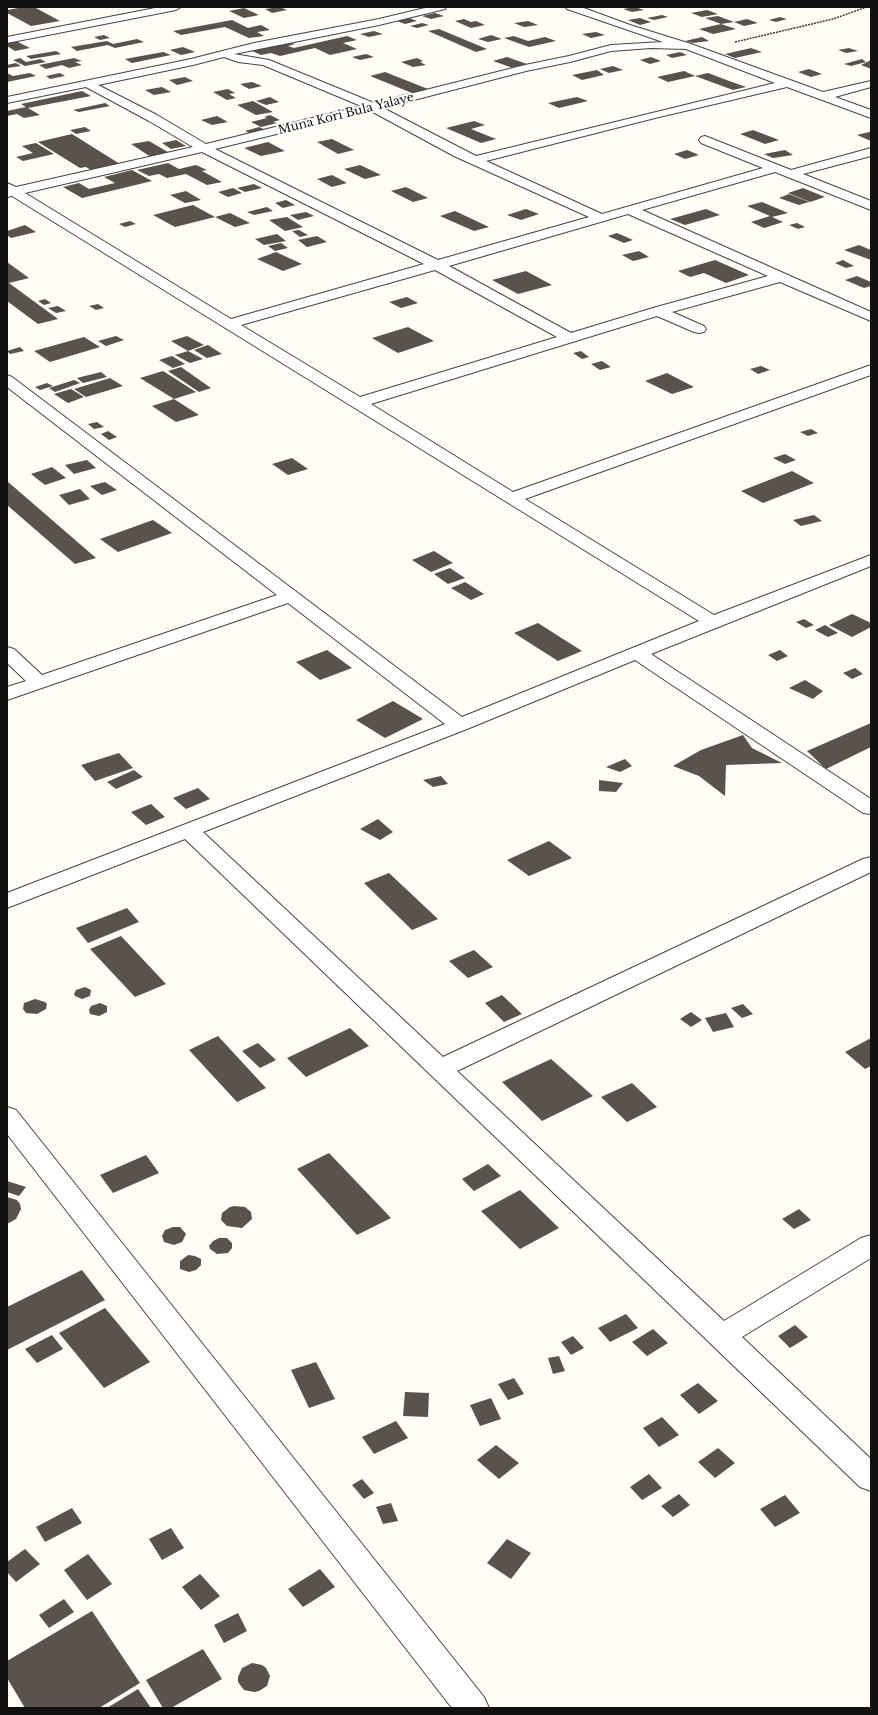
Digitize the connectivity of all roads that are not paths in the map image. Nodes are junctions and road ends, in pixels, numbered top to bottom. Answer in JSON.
{"nodes":[{"id":1,"x":176,"y":7,"type":"edge"},
{"id":2,"x":392,"y":7,"type":"edge"},
{"id":3,"x":441,"y":7,"type":"edge"},
{"id":4,"x":571,"y":7,"type":"edge"},
{"id":5,"x":410,"y":14,"type":"junction"},
{"id":6,"x":626,"y":27,"type":"junction"},
{"id":7,"x":7,"y":40,"type":"edge"},
{"id":8,"x":687,"y":46,"type":"junction"},
{"id":9,"x":624,"y":47,"type":"junction"},
{"id":10,"x":221,"y":53,"type":"junction"},
{"id":11,"x":86,"y":83,"type":"junction"},
{"id":12,"x":788,"y":84,"type":"junction"},
{"id":13,"x":871,"y":84,"type":"edge"},
{"id":14,"x":823,"y":96,"type":"junction"},
{"id":15,"x":7,"y":100,"type":"edge"},
{"id":16,"x":373,"y":107,"type":"junction"},
{"id":17,"x":871,"y":114,"type":"edge"},
{"id":18,"x":706,"y":140,"type":"dead end"},
{"id":19,"x":203,"y":148,"type":"junction"},
{"id":20,"x":871,"y":152,"type":"edge"},
{"id":21,"x":476,"y":160,"type":"junction"},
{"id":22,"x":871,"y":163,"type":"edge"},
{"id":23,"x":823,"y":165,"type":"junction"},
{"id":24,"x":776,"y":168,"type":"junction"},
{"id":25,"x":790,"y":174,"type":"junction"},
{"id":26,"x":10,"y":191,"type":"edge"},
{"id":27,"x":871,"y":206,"type":"edge"},
{"id":28,"x":630,"y":210,"type":"junction"},
{"id":29,"x":600,"y":218,"type":"junction"},
{"id":30,"x":437,"y":265,"type":"junction"},
{"id":31,"x":781,"y":277,"type":"junction"},
{"id":32,"x":658,"y":311,"type":"junction"},
{"id":33,"x":871,"y":317,"type":"edge"},
{"id":34,"x":230,"y":324,"type":"junction"},
{"id":35,"x":699,"y":329,"type":"dead end"},
{"id":36,"x":570,"y":338,"type":"junction"},
{"id":37,"x":871,"y":370,"type":"edge"},
{"id":38,"x":7,"y":380,"type":"edge"},
{"id":39,"x":358,"y":403,"type":"junction"},
{"id":40,"x":512,"y":498,"type":"junction"},
{"id":41,"x":871,"y":560,"type":"edge"},
{"id":42,"x":291,"y":596,"type":"junction"},
{"id":43,"x":713,"y":622,"type":"junction"},
{"id":44,"x":7,"y":653,"type":"edge"},
{"id":45,"x":637,"y":653,"type":"junction"},
{"id":46,"x":39,"y":683,"type":"junction"},
{"id":47,"x":7,"y":694,"type":"edge"},
{"id":48,"x":460,"y":724,"type":"junction"},
{"id":49,"x":871,"y":808,"type":"edge"},
{"id":50,"x":188,"y":830,"type":"junction"},
{"id":51,"x":871,"y":864,"type":"edge"},
{"id":52,"x":7,"y":901,"type":"edge"},
{"id":53,"x":439,"y":1069,"type":"junction"},
{"id":54,"x":7,"y":1116,"type":"edge"},
{"id":55,"x":871,"y":1245,"type":"edge"},
{"id":56,"x":721,"y":1336,"type":"junction"},
{"id":57,"x":871,"y":1478,"type":"edge"},
{"id":58,"x":472,"y":1708,"type":"edge"}],
"edges":[{"from":1,"to":7,"type":"street"},
{"from":2,"to":5,"type":"street"},
{"from":3,"to":5,"type":"street"},
{"from":4,"to":6,"type":"street"},
{"from":5,"to":10,"type":"street"},
{"from":6,"to":8,"type":"street"},
{"from":6,"to":9,"type":"street"},
{"from":8,"to":9,"type":"street","name":"Muna Kori Bula Yalaye"},
{"from":8,"to":12,"type":"street"},
{"from":9,"to":16,"type":"street","name":"Muna Kori Bula Yalaye"},
{"from":10,"to":11,"type":"street"},
{"from":10,"to":16,"type":"street"},
{"from":11,"to":15,"type":"street"},
{"from":11,"to":19,"type":"street"},
{"from":12,"to":14,"type":"street"},
{"from":12,"to":21,"type":"street"},
{"from":13,"to":14,"type":"street"},
{"from":14,"to":17,"type":"street"},
{"from":16,"to":19,"type":"street","name":"Muna Kori Bula Yalaye"},
{"from":16,"to":21,"type":"street"},
{"from":18,"to":24,"type":"street"},
{"from":19,"to":26,"type":"street","name":"Muna Kori Bula Yalaye"},
{"from":19,"to":30,"type":"street"},
{"from":20,"to":23,"type":"street"},
{"from":21,"to":29,"type":"street"},
{"from":22,"to":23,"type":"street"},
{"from":23,"to":25,"type":"street"},
{"from":24,"to":25,"type":"street"},
{"from":24,"to":28,"type":"street"},
{"from":25,"to":27,"type":"street"},
{"from":26,"to":34,"type":"street"},
{"from":28,"to":29,"type":"street"},
{"from":28,"to":31,"type":"street"},
{"from":29,"to":30,"type":"street"},
{"from":30,"to":34,"type":"street"},
{"from":30,"to":36,"type":"street"},
{"from":31,"to":32,"type":"street"},
{"from":31,"to":33,"type":"street"},
{"from":32,"to":35,"type":"street"},
{"from":32,"to":36,"type":"street"},
{"from":34,"to":39,"type":"street"},
{"from":36,"to":39,"type":"street"},
{"from":37,"to":40,"type":"street"},
{"from":38,"to":42,"type":"street"},
{"from":39,"to":40,"type":"street"},
{"from":40,"to":43,"type":"street"},
{"from":41,"to":43,"type":"street"},
{"from":42,"to":46,"type":"street"},
{"from":42,"to":48,"type":"street"},
{"from":43,"to":45,"type":"street"},
{"from":44,"to":46,"type":"street"},
{"from":45,"to":48,"type":"street"},
{"from":45,"to":49,"type":"street"},
{"from":46,"to":47,"type":"street"},
{"from":48,"to":50,"type":"street"},
{"from":50,"to":52,"type":"street"},
{"from":50,"to":53,"type":"street"},
{"from":51,"to":53,"type":"street"},
{"from":53,"to":56,"type":"street"},
{"from":54,"to":58,"type":"street"},
{"from":55,"to":56,"type":"street"},
{"from":56,"to":57,"type":"street"}]}
